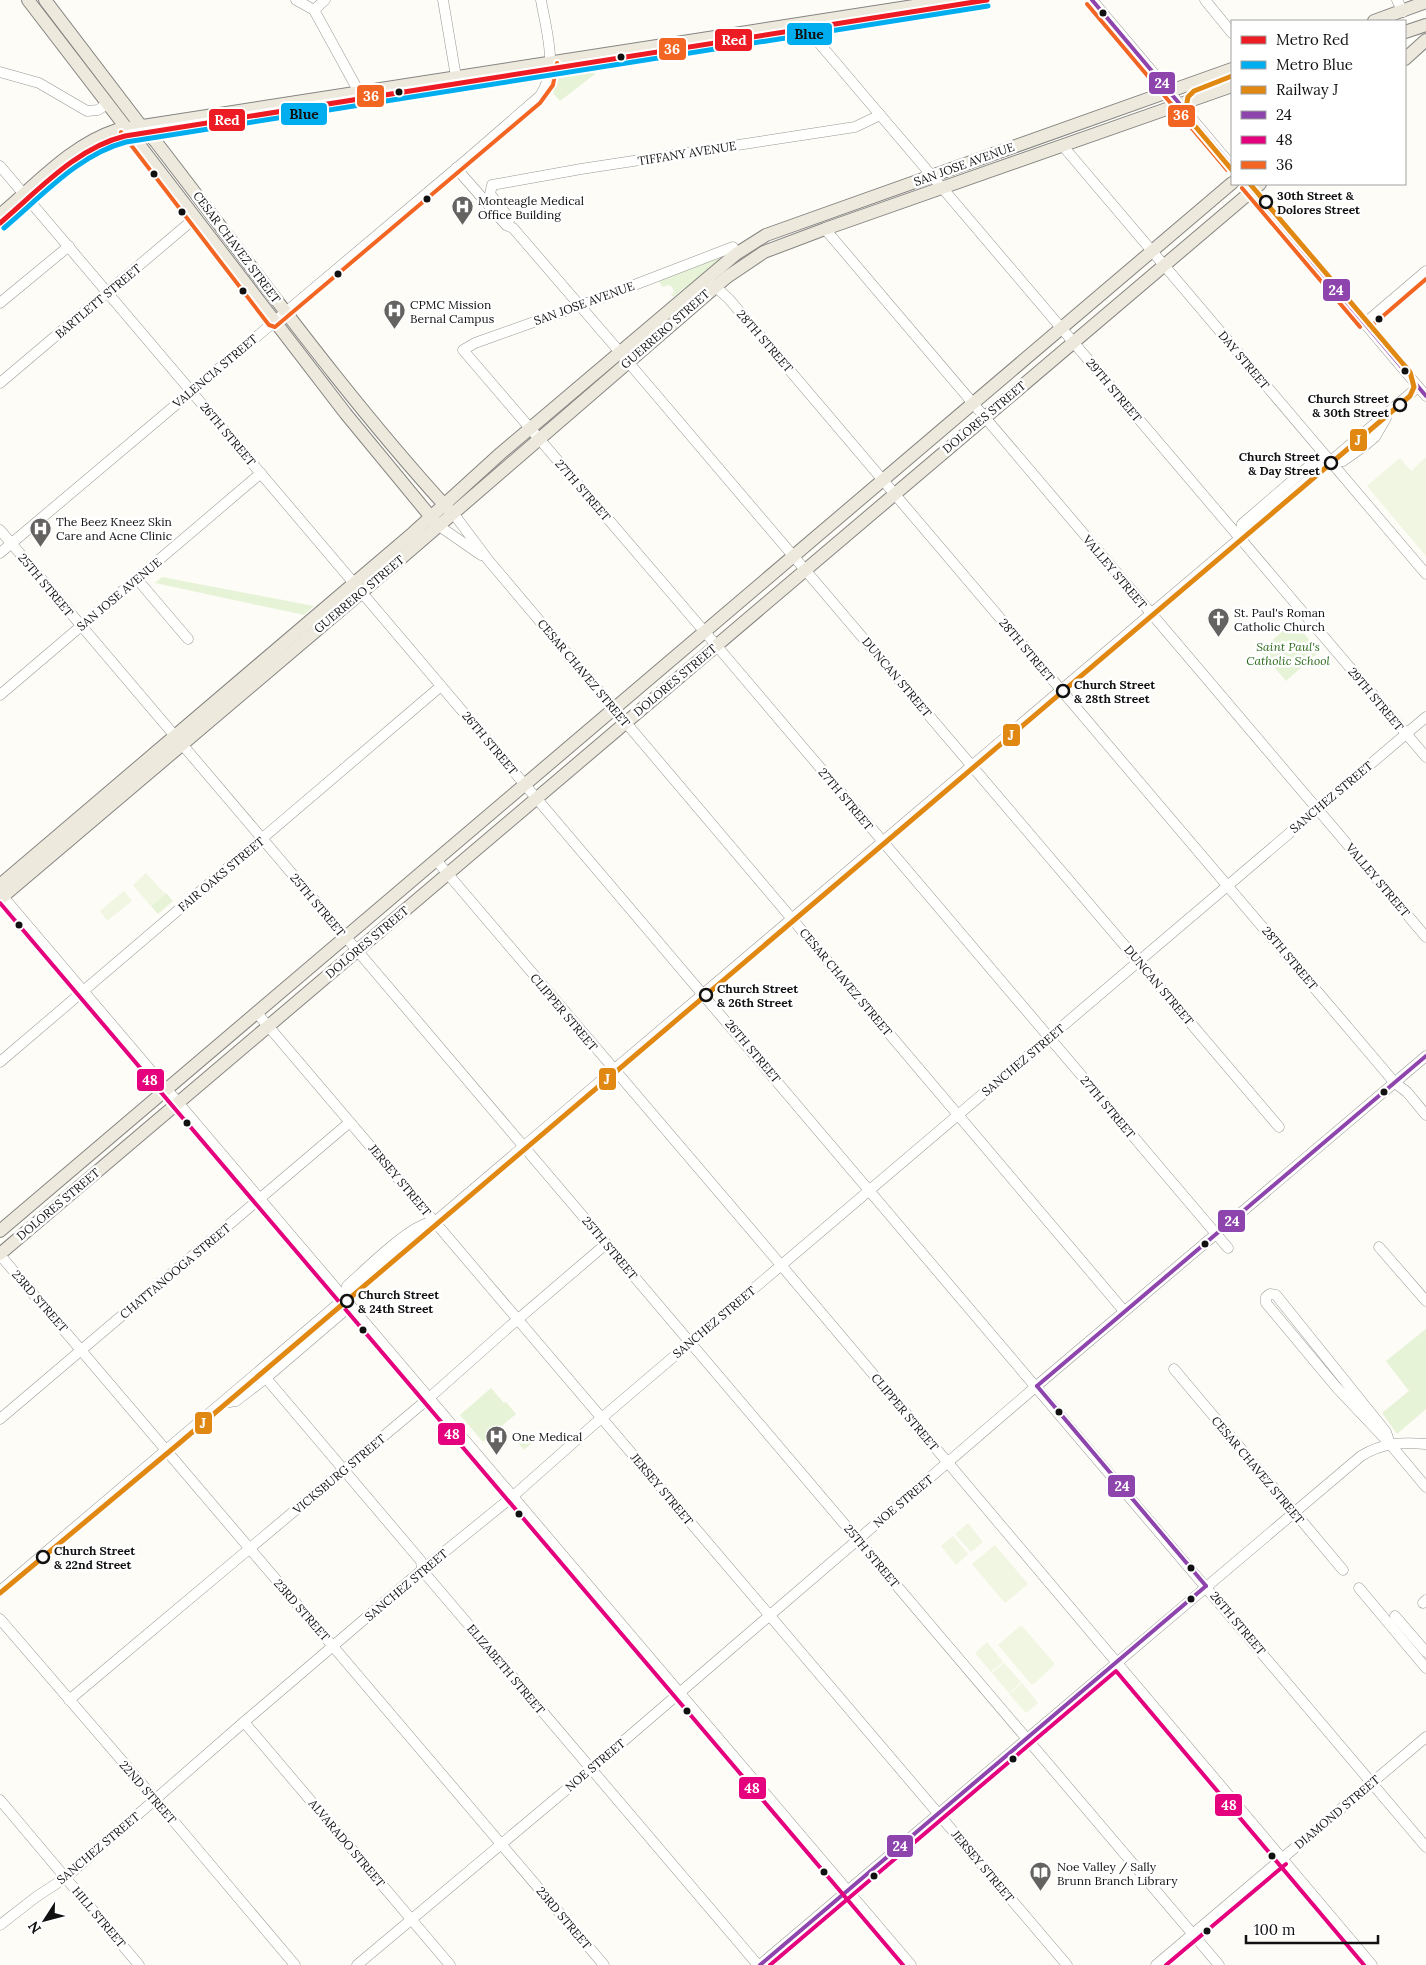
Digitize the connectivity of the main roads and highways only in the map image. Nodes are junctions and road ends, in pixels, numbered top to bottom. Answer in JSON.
{"nodes":[{"id":1,"x":28,"y":0,"type":"edge"},
{"id":2,"x":45,"y":0,"type":"edge"},
{"id":3,"x":952,"y":0,"type":"edge"},
{"id":4,"x":1424,"y":2,"type":"edge"},
{"id":5,"x":1403,"y":16,"type":"edge"},
{"id":6,"x":1380,"y":20,"type":"edge"},
{"id":7,"x":1426,"y":24,"type":"edge"},
{"id":8,"x":1406,"y":32,"type":"edge"},
{"id":9,"x":1426,"y":40,"type":"edge"},
{"id":10,"x":1406,"y":58,"type":"edge"},
{"id":11,"x":1231,"y":69,"type":"edge"},
{"id":12,"x":1231,"y":86,"type":"edge"},
{"id":13,"x":141,"y":126,"type":"junction"},
{"id":14,"x":126,"y":128,"type":"junction"},
{"id":15,"x":1231,"y":184,"type":"edge"},
{"id":16,"x":1253,"y":186,"type":"edge"},
{"id":17,"x":0,"y":215,"type":"edge"},
{"id":18,"x":705,"y":278,"type":"joint"},
{"id":19,"x":716,"y":286,"type":"joint"},
{"id":20,"x":624,"y":357,"type":"junction"},
{"id":21,"x":448,"y":509,"type":"junction"},
{"id":22,"x":435,"y":522,"type":"junction"},
{"id":23,"x":1,"y":893,"type":"edge"},
{"id":24,"x":0,"y":1231,"type":"edge"},
{"id":25,"x":0,"y":1254,"type":"edge"}],
"edges":[{"from":1,"to":14,"type":"main road","name":"CESAR CHAVEZ STREET"},
{"from":2,"to":13,"type":"main road","name":"CESAR CHAVEZ STREET"},
{"from":3,"to":13,"type":"main road"},
{"from":4,"to":5,"type":"main road"},
{"from":5,"to":6,"type":"main road"},
{"from":7,"to":8,"type":"main road"},
{"from":9,"to":10,"type":"main road"},
{"from":11,"to":18,"type":"main road","name":"SAN JOSE AVENUE"},
{"from":12,"to":19,"type":"main road","name":"SAN JOSE AVENUE"},
{"from":13,"to":14,"type":"main road"},
{"from":13,"to":21,"type":"main road","name":"CESAR CHAVEZ STREET"},
{"from":14,"to":17,"type":"main road"},
{"from":14,"to":22,"type":"main road","name":"CESAR CHAVEZ STREET"},
{"from":15,"to":24,"type":"main road","name":"DOLORES STREET"},
{"from":16,"to":25,"type":"main road","name":"DOLORES STREET"},
{"from":18,"to":20,"type":"main road","name":"GUERRERO STREET"},
{"from":19,"to":20,"type":"main road","name":"GUERRERO STREET"},
{"from":20,"to":21,"type":"main road","name":"GUERRERO STREET"},
{"from":20,"to":21,"type":"main road","name":"GUERRERO STREET"},
{"from":21,"to":22,"type":"main road","name":"GUERRERO STREET"},
{"from":22,"to":23,"type":"main road","name":"GUERRERO STREET"}]}
